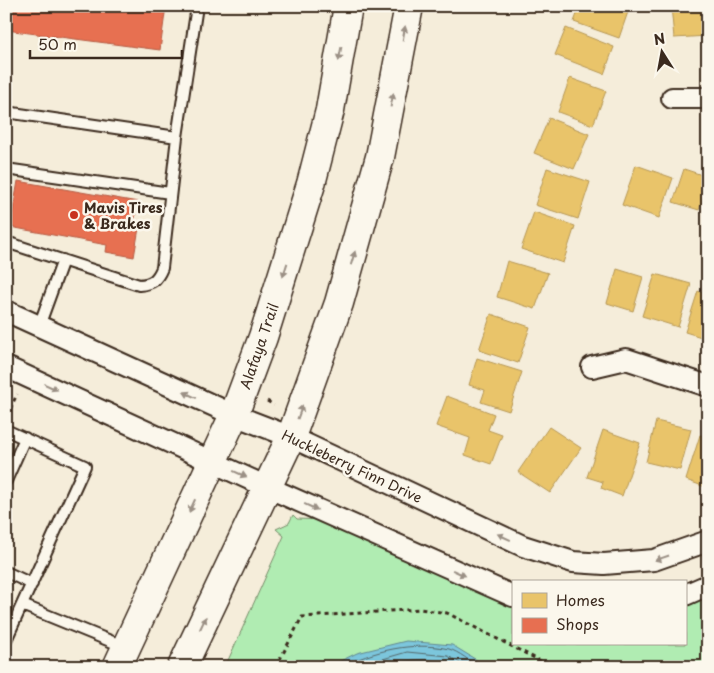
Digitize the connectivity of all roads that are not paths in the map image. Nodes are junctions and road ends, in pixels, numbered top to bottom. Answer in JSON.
{"nodes":[{"id":1,"x":197,"y":6,"type":"edge"},
{"id":2,"x":348,"y":6,"type":"edge"},
{"id":3,"x":409,"y":6,"type":"edge"},
{"id":4,"x":672,"y":98,"type":"dead end"},
{"id":5,"x":708,"y":98,"type":"edge"},
{"id":6,"x":6,"y":112,"type":"edge"},
{"id":7,"x":177,"y":137,"type":"junction"},
{"id":8,"x":6,"y":169,"type":"edge"},
{"id":9,"x":170,"y":193,"type":"junction"},
{"id":10,"x":6,"y":242,"type":"edge"},
{"id":11,"x":63,"y":260,"type":"junction"},
{"id":12,"x":6,"y":311,"type":"edge"},
{"id":13,"x":40,"y":326,"type":"junction"},
{"id":14,"x":6,"y":367,"type":"edge"},
{"id":15,"x":592,"y":367,"type":"dead end"},
{"id":16,"x":708,"y":386,"type":"edge"},
{"id":17,"x":234,"y":415,"type":"junction"},
{"id":18,"x":6,"y":430,"type":"edge"},
{"id":19,"x":291,"y":437,"type":"junction"},
{"id":20,"x":24,"y":438,"type":"junction"},
{"id":21,"x":213,"y":462,"type":"junction"},
{"id":22,"x":6,"y":481,"type":"edge"},
{"id":23,"x":267,"y":487,"type":"junction"},
{"id":24,"x":708,"y":541,"type":"edge"},
{"id":25,"x":6,"y":572,"type":"edge"},
{"id":26,"x":32,"y":584,"type":"junction"},
{"id":27,"x":708,"y":585,"type":"edge"},
{"id":28,"x":686,"y":595,"type":"edge"},
{"id":29,"x":512,"y":596,"type":"edge"},
{"id":30,"x":22,"y":605,"type":"junction"},
{"id":31,"x":9,"y":628,"type":"edge"},
{"id":32,"x":6,"y":640,"type":"edge"},
{"id":33,"x":121,"y":657,"type":"edge"},
{"id":34,"x":182,"y":667,"type":"edge"}],
"edges":[{"from":1,"to":7,"type":"lane"},
{"from":2,"to":17,"type":"main road","name":"Alafaya Trail","one_way":true},
{"from":19,"to":3,"type":"main road","one_way":true},
{"from":4,"to":5,"type":"street"},
{"from":6,"to":7,"type":"lane"},
{"from":7,"to":9,"type":"lane"},
{"from":8,"to":9,"type":"lane"},
{"from":9,"to":11,"type":"lane"},
{"from":10,"to":11,"type":"lane"},
{"from":11,"to":13,"type":"lane"},
{"from":12,"to":13,"type":"street","name":"Huckleberry Finn Drive"},
{"from":17,"to":13,"type":"street","name":"Huckleberry Finn Drive","one_way":true},
{"from":14,"to":21,"type":"street","one_way":true},
{"from":15,"to":16,"type":"street"},
{"from":17,"to":19,"type":"street","name":"Huckleberry Finn Drive"},
{"from":17,"to":21,"type":"main road","name":"Alafaya Trail"},
{"from":18,"to":20,"type":"lane"},
{"from":19,"to":23,"type":"main road"},
{"from":24,"to":19,"type":"street","name":"Huckleberry Finn Drive","one_way":true},
{"from":20,"to":22,"type":"lane"},
{"from":20,"to":26,"type":"lane"},
{"from":21,"to":23,"type":"street","one_way":true},
{"from":21,"to":33,"type":"main road","name":"Alafaya Trail","one_way":true},
{"from":23,"to":29,"type":"street","one_way":true},
{"from":34,"to":23,"type":"main road","one_way":true},
{"from":25,"to":26,"type":"lane"},
{"from":26,"to":30,"type":"lane"},
{"from":27,"to":28,"type":"street"},
{"from":30,"to":31,"type":"lane"},
{"from":30,"to":33,"type":"lane"},
{"from":31,"to":32,"type":"lane"}]}
